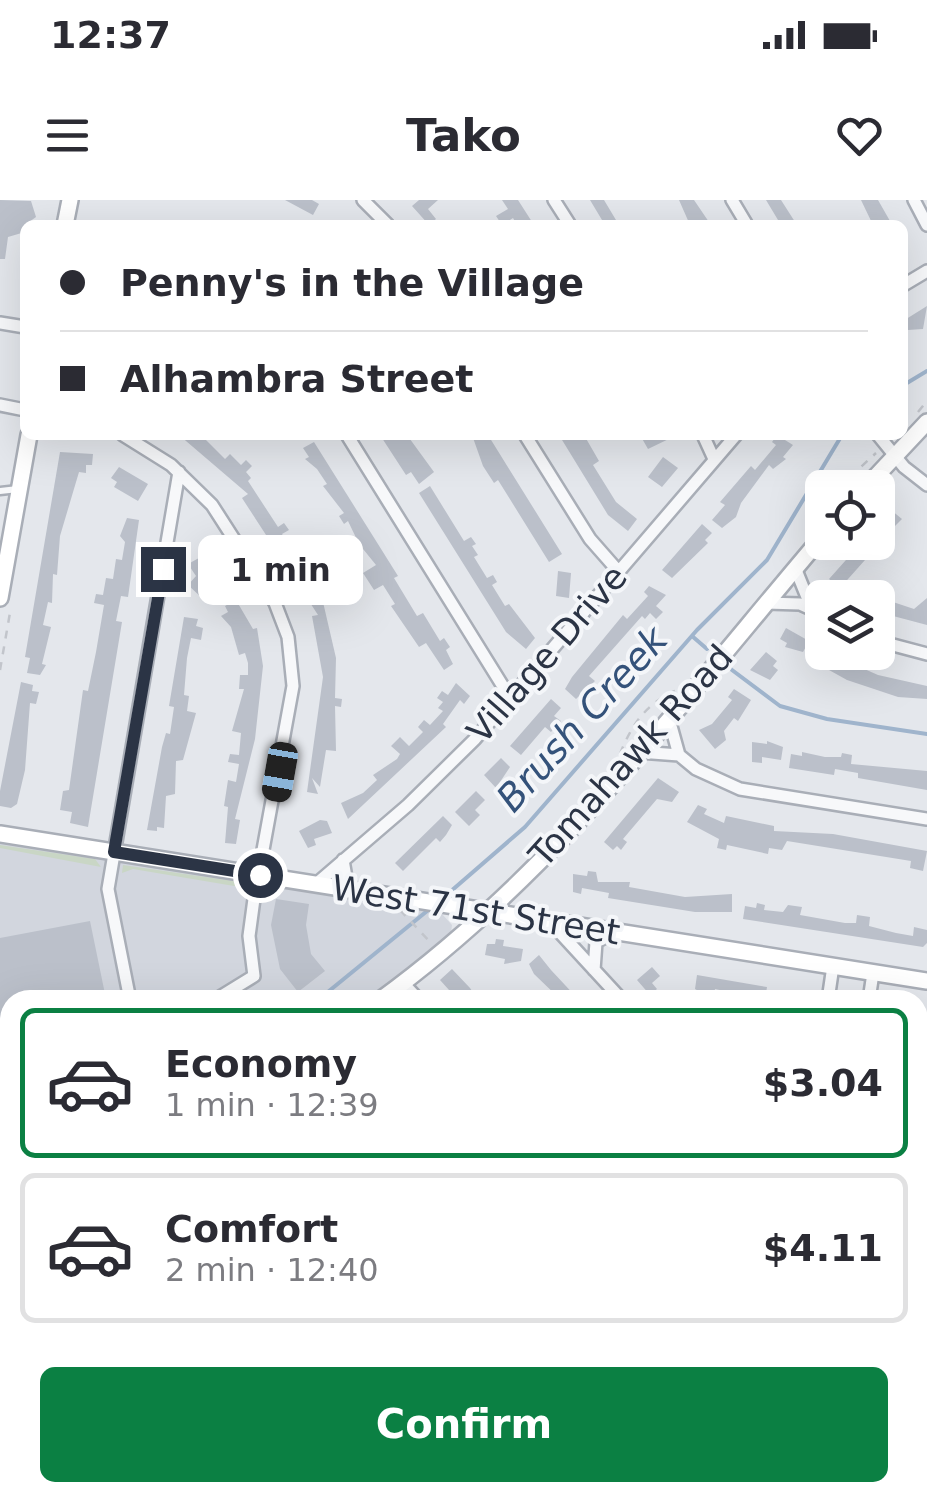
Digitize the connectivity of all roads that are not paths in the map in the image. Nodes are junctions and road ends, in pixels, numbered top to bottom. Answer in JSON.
{"nodes":[{"id":1,"x":363,"y":200,"type":"edge"},
{"id":2,"x":914,"y":200,"type":"edge"},
{"id":3,"x":383,"y":220,"type":"edge"},
{"id":4,"x":927,"y":225,"type":"edge"},
{"id":5,"x":927,"y":422,"type":"edge"},
{"id":6,"x":28,"y":440,"type":"edge"},
{"id":7,"x":131,"y":440,"type":"edge"},
{"id":8,"x":350,"y":440,"type":"edge"},
{"id":9,"x":527,"y":440,"type":"edge"},
{"id":10,"x":705,"y":440,"type":"edge"},
{"id":11,"x":731,"y":440,"type":"edge"},
{"id":12,"x":882,"y":440,"type":"edge"},
{"id":13,"x":894,"y":456,"type":"junction"},
{"id":14,"x":714,"y":459,"type":"junction"},
{"id":15,"x":881,"y":470,"type":"edge"},
{"id":16,"x":179,"y":472,"type":"junction"},
{"id":17,"x":927,"y":486,"type":"edge"},
{"id":18,"x":19,"y":489,"type":"junction"},
{"id":19,"x":0,"y":492,"type":"edge"},
{"id":20,"x":4,"y":552,"type":"edge"},
{"id":21,"x":805,"y":555,"type":"edge"},
{"id":22,"x":796,"y":570,"type":"junction"},
{"id":23,"x":619,"y":572,"type":"junction"},
{"id":24,"x":805,"y":588,"type":"edge"},
{"id":25,"x":0,"y":598,"type":"edge"},
{"id":26,"x":766,"y":603,"type":"junction"},
{"id":27,"x":805,"y":609,"type":"edge"},
{"id":28,"x":895,"y":646,"type":"edge"},
{"id":29,"x":927,"y":654,"type":"edge"},
{"id":30,"x":509,"y":696,"type":"junction"},
{"id":31,"x":669,"y":719,"type":"junction"},
{"id":32,"x":639,"y":752,"type":"junction"},
{"id":33,"x":679,"y":755,"type":"junction"},
{"id":34,"x":927,"y":819,"type":"edge"},
{"id":35,"x":0,"y":834,"type":"edge"},
{"id":36,"x":114,"y":852,"type":"junction"},
{"id":37,"x":344,"y":860,"type":"junction"},
{"id":38,"x":260,"y":875,"type":"junction"},
{"id":39,"x":316,"y":884,"type":"junction"},
{"id":40,"x":348,"y":889,"type":"junction"},
{"id":41,"x":487,"y":912,"type":"junction"},
{"id":42,"x":552,"y":924,"type":"junction"},
{"id":43,"x":612,"y":933,"type":"junction"},
{"id":44,"x":833,"y":966,"type":"junction"},
{"id":45,"x":594,"y":970,"type":"junction"},
{"id":46,"x":873,"y":973,"type":"junction"},
{"id":47,"x":927,"y":982,"type":"edge"},
{"id":48,"x":403,"y":983,"type":"junction"},
{"id":49,"x":128,"y":990,"type":"edge"},
{"id":50,"x":231,"y":990,"type":"edge"},
{"id":51,"x":394,"y":990,"type":"edge"},
{"id":52,"x":410,"y":990,"type":"edge"},
{"id":53,"x":613,"y":990,"type":"edge"},
{"id":54,"x":829,"y":990,"type":"edge"},
{"id":55,"x":870,"y":990,"type":"edge"}],
"edges":[{"from":1,"to":3,"type":"street"},
{"from":2,"to":4,"type":"street"},
{"from":5,"to":13,"type":"street"},
{"from":6,"to":18,"type":"street"},
{"from":7,"to":16,"type":"street"},
{"from":8,"to":30,"type":"street"},
{"from":9,"to":23,"type":"street"},
{"from":10,"to":14,"type":"street"},
{"from":11,"to":14,"type":"street","name":"Village Drive"},
{"from":12,"to":13,"type":"street"},
{"from":13,"to":15,"type":"street"},
{"from":13,"to":17,"type":"street"},
{"from":14,"to":23,"type":"street","name":"Village Drive"},
{"from":16,"to":36,"type":"street"},
{"from":16,"to":38,"type":"street"},
{"from":18,"to":19,"type":"lane"},
{"from":18,"to":20,"type":"street"},
{"from":20,"to":25,"type":"street"},
{"from":21,"to":22,"type":"street","name":"Tomahawk Road"},
{"from":22,"to":24,"type":"street"},
{"from":22,"to":26,"type":"street","name":"Tomahawk Road"},
{"from":23,"to":30,"type":"street","name":"Village Drive"},
{"from":26,"to":27,"type":"street"},
{"from":26,"to":31,"type":"street","name":"Tomahawk Road"},
{"from":28,"to":29,"type":"street"},
{"from":30,"to":37,"type":"street","name":"Village Drive"},
{"from":31,"to":32,"type":"street","name":"Tomahawk Road"},
{"from":31,"to":33,"type":"street"},
{"from":32,"to":33,"type":"street"},
{"from":32,"to":41,"type":"street","name":"Tomahawk Road"},
{"from":33,"to":34,"type":"street"},
{"from":35,"to":36,"type":"street","name":"West 71st Street"},
{"from":36,"to":38,"type":"street","name":"West 71st Street"},
{"from":36,"to":49,"type":"street"},
{"from":37,"to":39,"type":"street","name":"Village Drive"},
{"from":37,"to":40,"type":"street"},
{"from":38,"to":39,"type":"street","name":"West 71st Street"},
{"from":38,"to":50,"type":"street"},
{"from":39,"to":40,"type":"street","name":"West 71st Street"},
{"from":40,"to":41,"type":"street","name":"West 71st Street"},
{"from":41,"to":42,"type":"street","name":"West 71st Street"},
{"from":41,"to":48,"type":"street","name":"Tomahawk Road"},
{"from":42,"to":43,"type":"street","name":"West 71st Street"},
{"from":42,"to":45,"type":"street"},
{"from":43,"to":44,"type":"street","name":"West 71st Street"},
{"from":43,"to":45,"type":"street"},
{"from":44,"to":46,"type":"street","name":"West 71st Street"},
{"from":44,"to":54,"type":"street"},
{"from":45,"to":53,"type":"street"},
{"from":46,"to":47,"type":"street","name":"West 71st Street"},
{"from":46,"to":55,"type":"street"},
{"from":48,"to":51,"type":"street","name":"Tomahawk Road"},
{"from":48,"to":52,"type":"street"}]}
